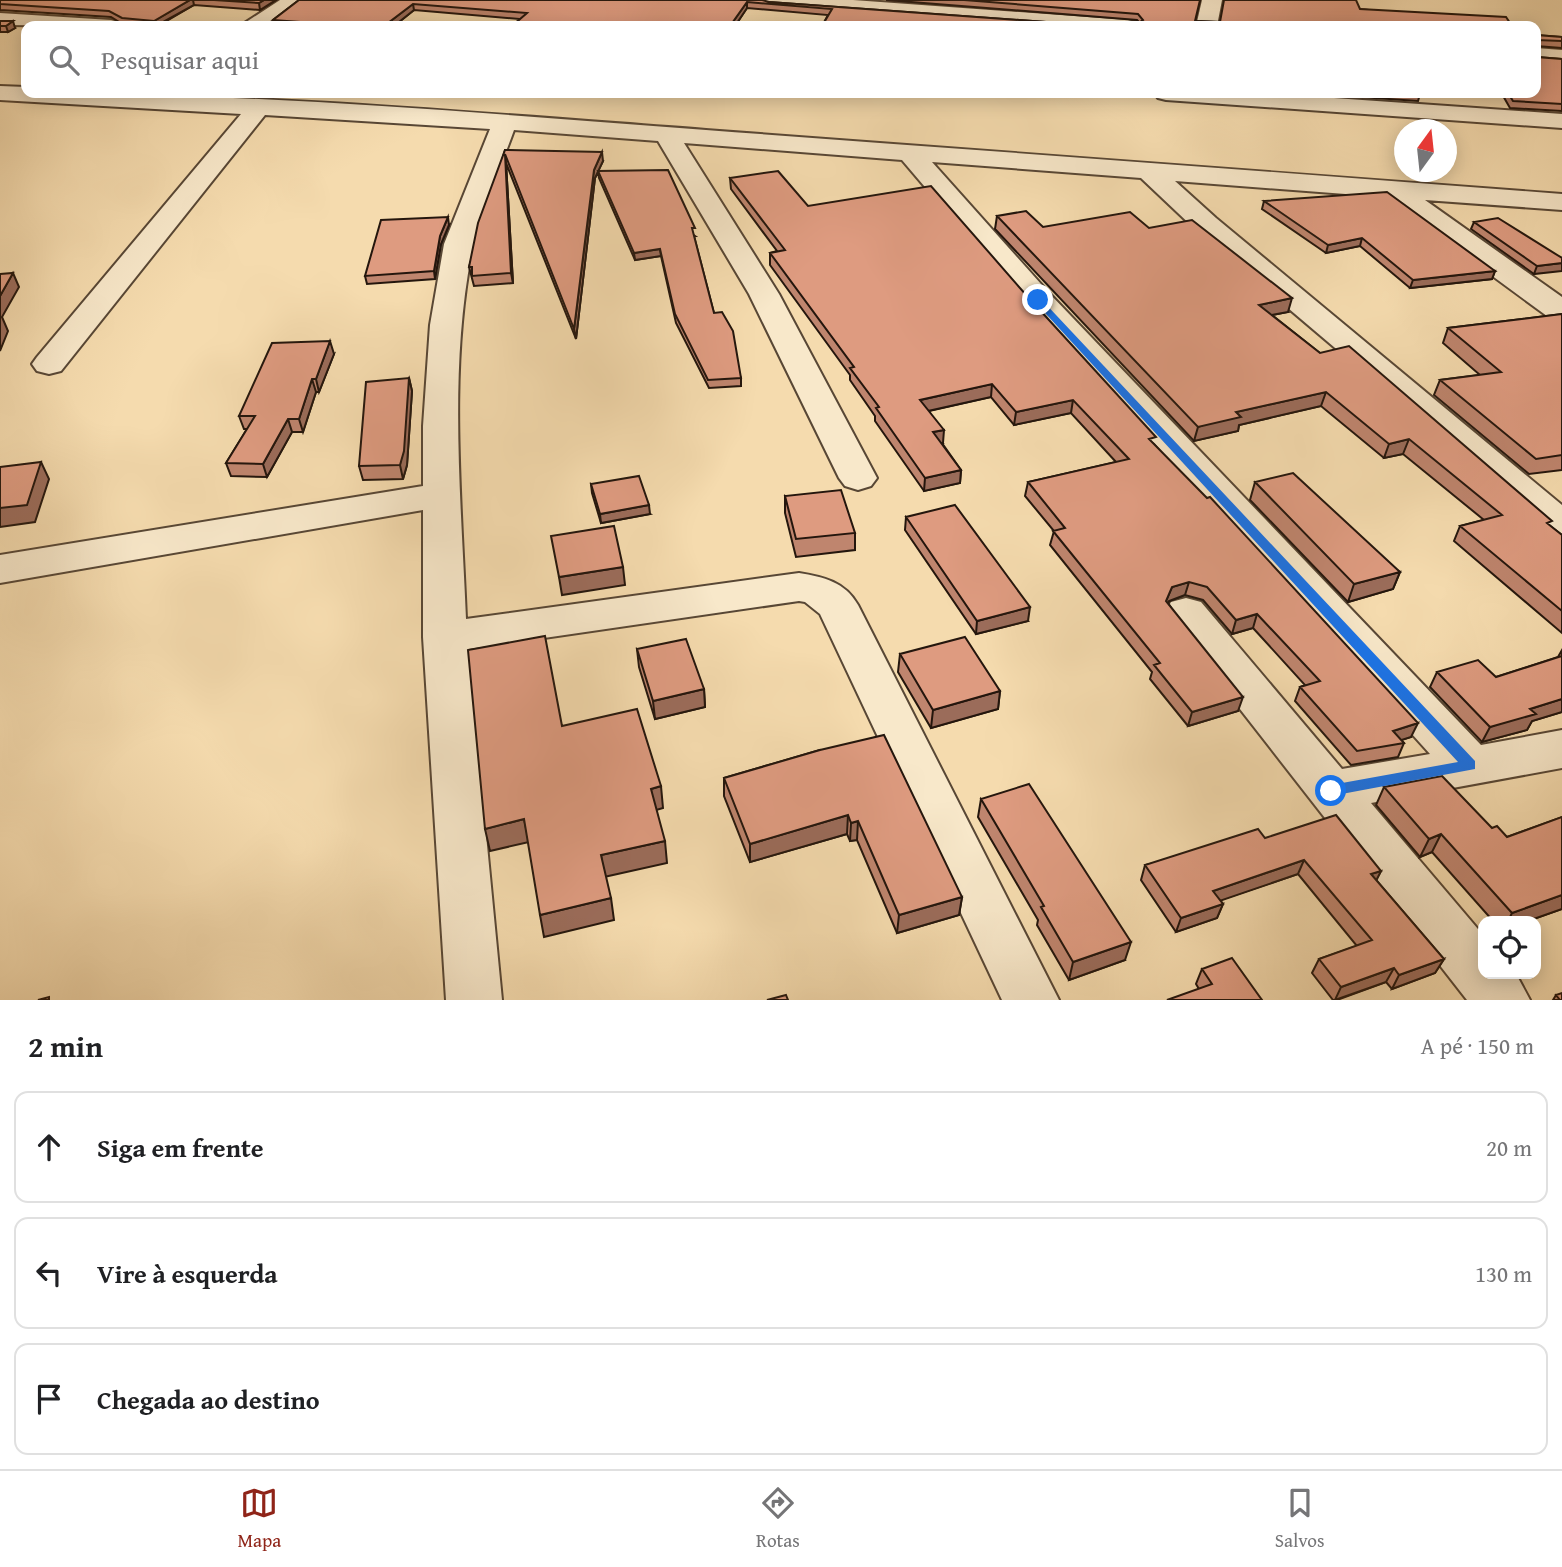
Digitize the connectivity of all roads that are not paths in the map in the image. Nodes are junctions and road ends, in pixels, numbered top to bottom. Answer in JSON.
{"nodes":[{"id":1,"x":294,"y":0,"type":"edge"},
{"id":2,"x":769,"y":0,"type":"edge"},
{"id":3,"x":1212,"y":0,"type":"edge"},
{"id":4,"x":800,"y":2,"type":"junction"},
{"id":5,"x":786,"y":18,"type":"edge"},
{"id":6,"x":0,"y":19,"type":"edge"},
{"id":7,"x":32,"y":21,"type":"edge"},
{"id":8,"x":259,"y":21,"type":"edge"},
{"id":9,"x":1060,"y":21,"type":"edge"},
{"id":10,"x":1208,"y":21,"type":"edge"},
{"id":11,"x":1541,"y":55,"type":"edge"},
{"id":12,"x":1562,"y":57,"type":"edge"},
{"id":13,"x":0,"y":93,"type":"edge"},
{"id":14,"x":21,"y":94,"type":"edge"},
{"id":15,"x":100,"y":98,"type":"edge"},
{"id":16,"x":1254,"y":98,"type":"edge"},
{"id":17,"x":260,"y":106,"type":"junction"},
{"id":18,"x":1562,"y":121,"type":"edge"},
{"id":19,"x":505,"y":122,"type":"junction"},
{"id":20,"x":666,"y":134,"type":"junction"},
{"id":21,"x":909,"y":152,"type":"junction"},
{"id":22,"x":1149,"y":171,"type":"junction"},
{"id":23,"x":1392,"y":189,"type":"junction"},
{"id":24,"x":1562,"y":202,"type":"edge"},
{"id":25,"x":1562,"y":312,"type":"edge"},
{"id":26,"x":49,"y":364,"type":"dead end"},
{"id":27,"x":858,"y":478,"type":"dead end"},
{"id":28,"x":442,"y":495,"type":"junction"},
{"id":29,"x":1562,"y":526,"type":"edge"},
{"id":30,"x":0,"y":569,"type":"edge"},
{"id":31,"x":1186,"y":614,"type":"dead end"},
{"id":32,"x":445,"y":637,"type":"junction"},
{"id":33,"x":1562,"y":748,"type":"edge"},
{"id":34,"x":1470,"y":765,"type":"junction"},
{"id":35,"x":1331,"y":791,"type":"junction"},
{"id":36,"x":474,"y":1000,"type":"edge"},
{"id":37,"x":1031,"y":1000,"type":"edge"},
{"id":38,"x":1502,"y":1000,"type":"edge"}],
"edges":[{"from":1,"to":8,"type":"street"},
{"from":2,"to":4,"type":"street"},
{"from":3,"to":10,"type":"street"},
{"from":4,"to":5,"type":"street"},
{"from":4,"to":9,"type":"street"},
{"from":6,"to":7,"type":"street"},
{"from":11,"to":12,"type":"street"},
{"from":13,"to":14,"type":"street"},
{"from":15,"to":17,"type":"street"},
{"from":16,"to":18,"type":"street"},
{"from":17,"to":19,"type":"street"},
{"from":17,"to":26,"type":"street"},
{"from":19,"to":20,"type":"street"},
{"from":19,"to":28,"type":"street"},
{"from":20,"to":21,"type":"street"},
{"from":20,"to":27,"type":"street"},
{"from":21,"to":22,"type":"street"},
{"from":21,"to":34,"type":"street"},
{"from":22,"to":23,"type":"street"},
{"from":22,"to":29,"type":"street"},
{"from":23,"to":24,"type":"street"},
{"from":23,"to":25,"type":"street"},
{"from":28,"to":30,"type":"street"},
{"from":28,"to":32,"type":"street"},
{"from":31,"to":35,"type":"street"},
{"from":32,"to":36,"type":"street"},
{"from":32,"to":37,"type":"street"},
{"from":33,"to":34,"type":"street"},
{"from":34,"to":35,"type":"street"},
{"from":35,"to":38,"type":"street"}]}
